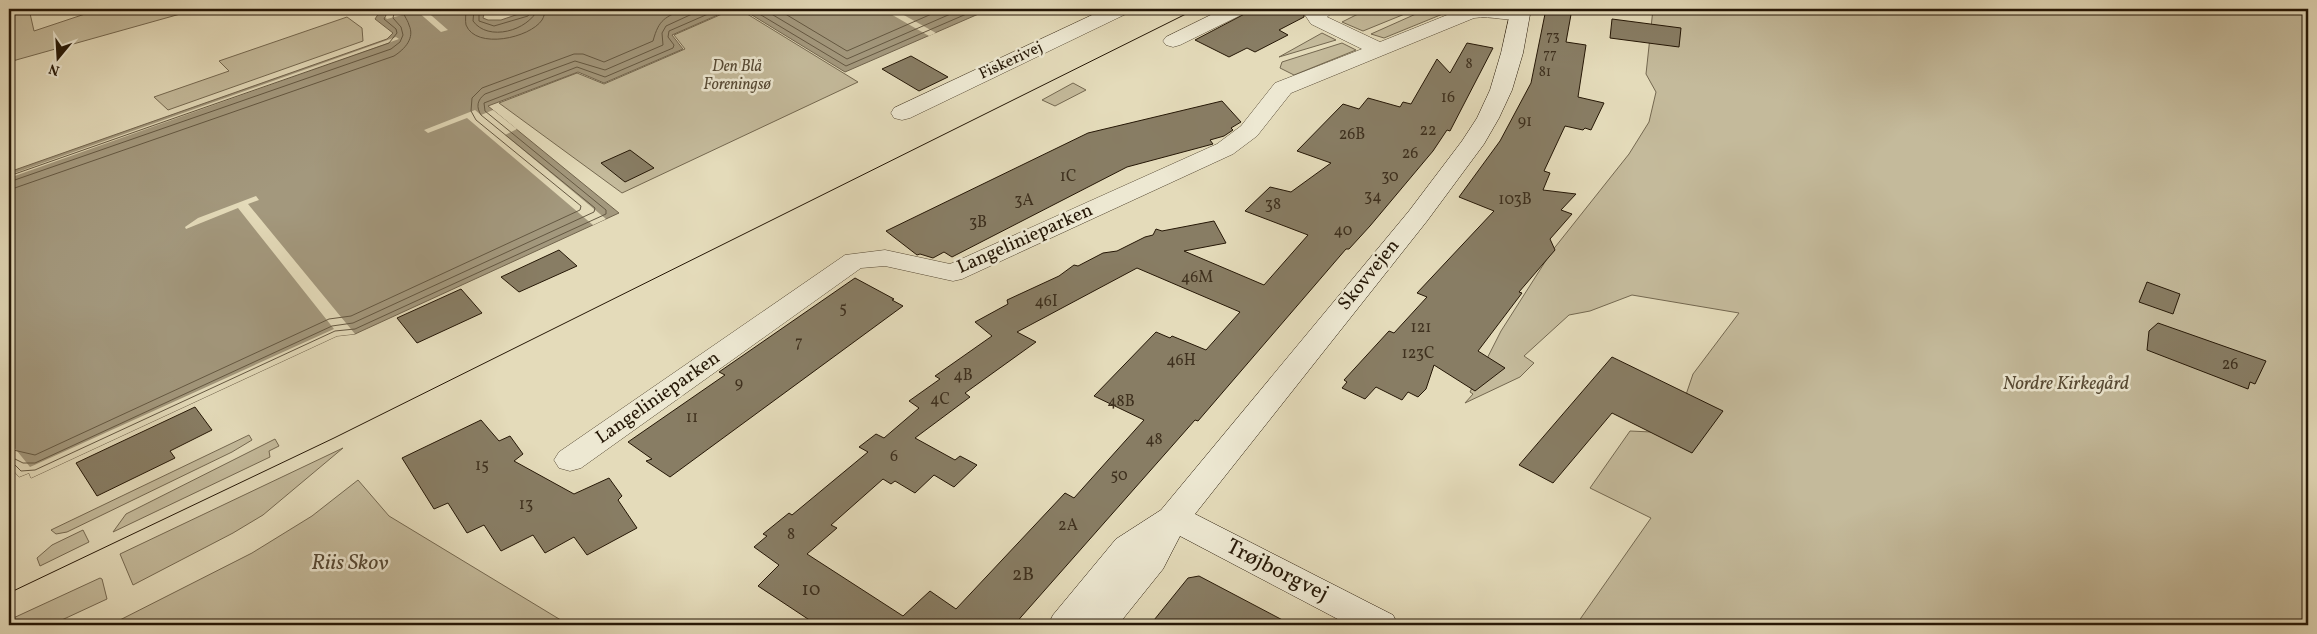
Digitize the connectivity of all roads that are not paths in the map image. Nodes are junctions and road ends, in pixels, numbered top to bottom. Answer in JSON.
{"nodes":[{"id":1,"x":1121,"y":9,"type":"edge"},
{"id":2,"x":1238,"y":9,"type":"edge"},
{"id":3,"x":1520,"y":11,"type":"edge"},
{"id":4,"x":1322,"y":15,"type":"edge"},
{"id":5,"x":1173,"y":41,"type":"dead end"},
{"id":6,"x":1371,"y":45,"type":"junction"},
{"id":7,"x":902,"y":113,"type":"dead end"},
{"id":8,"x":570,"y":460,"type":"dead end"},
{"id":9,"x":1173,"y":518,"type":"junction"},
{"id":10,"x":1065,"y":625,"type":"edge"},
{"id":11,"x":1097,"y":625,"type":"edge"},
{"id":12,"x":1382,"y":625,"type":"edge"}],
"edges":[{"from":1,"to":7,"type":"street","name":"Fiskerivej"},
{"from":2,"to":5,"type":"street"},
{"from":3,"to":6,"type":"street","name":"Langelinieparken"},
{"from":3,"to":9,"type":"street","name":"Skovvejen"},
{"from":4,"to":6,"type":"street"},
{"from":6,"to":8,"type":"street","name":"Langelinieparken"},
{"from":9,"to":10,"type":"street"},
{"from":9,"to":11,"type":"street"},
{"from":9,"to":12,"type":"street","name":"Trøjborgvej"}]}
